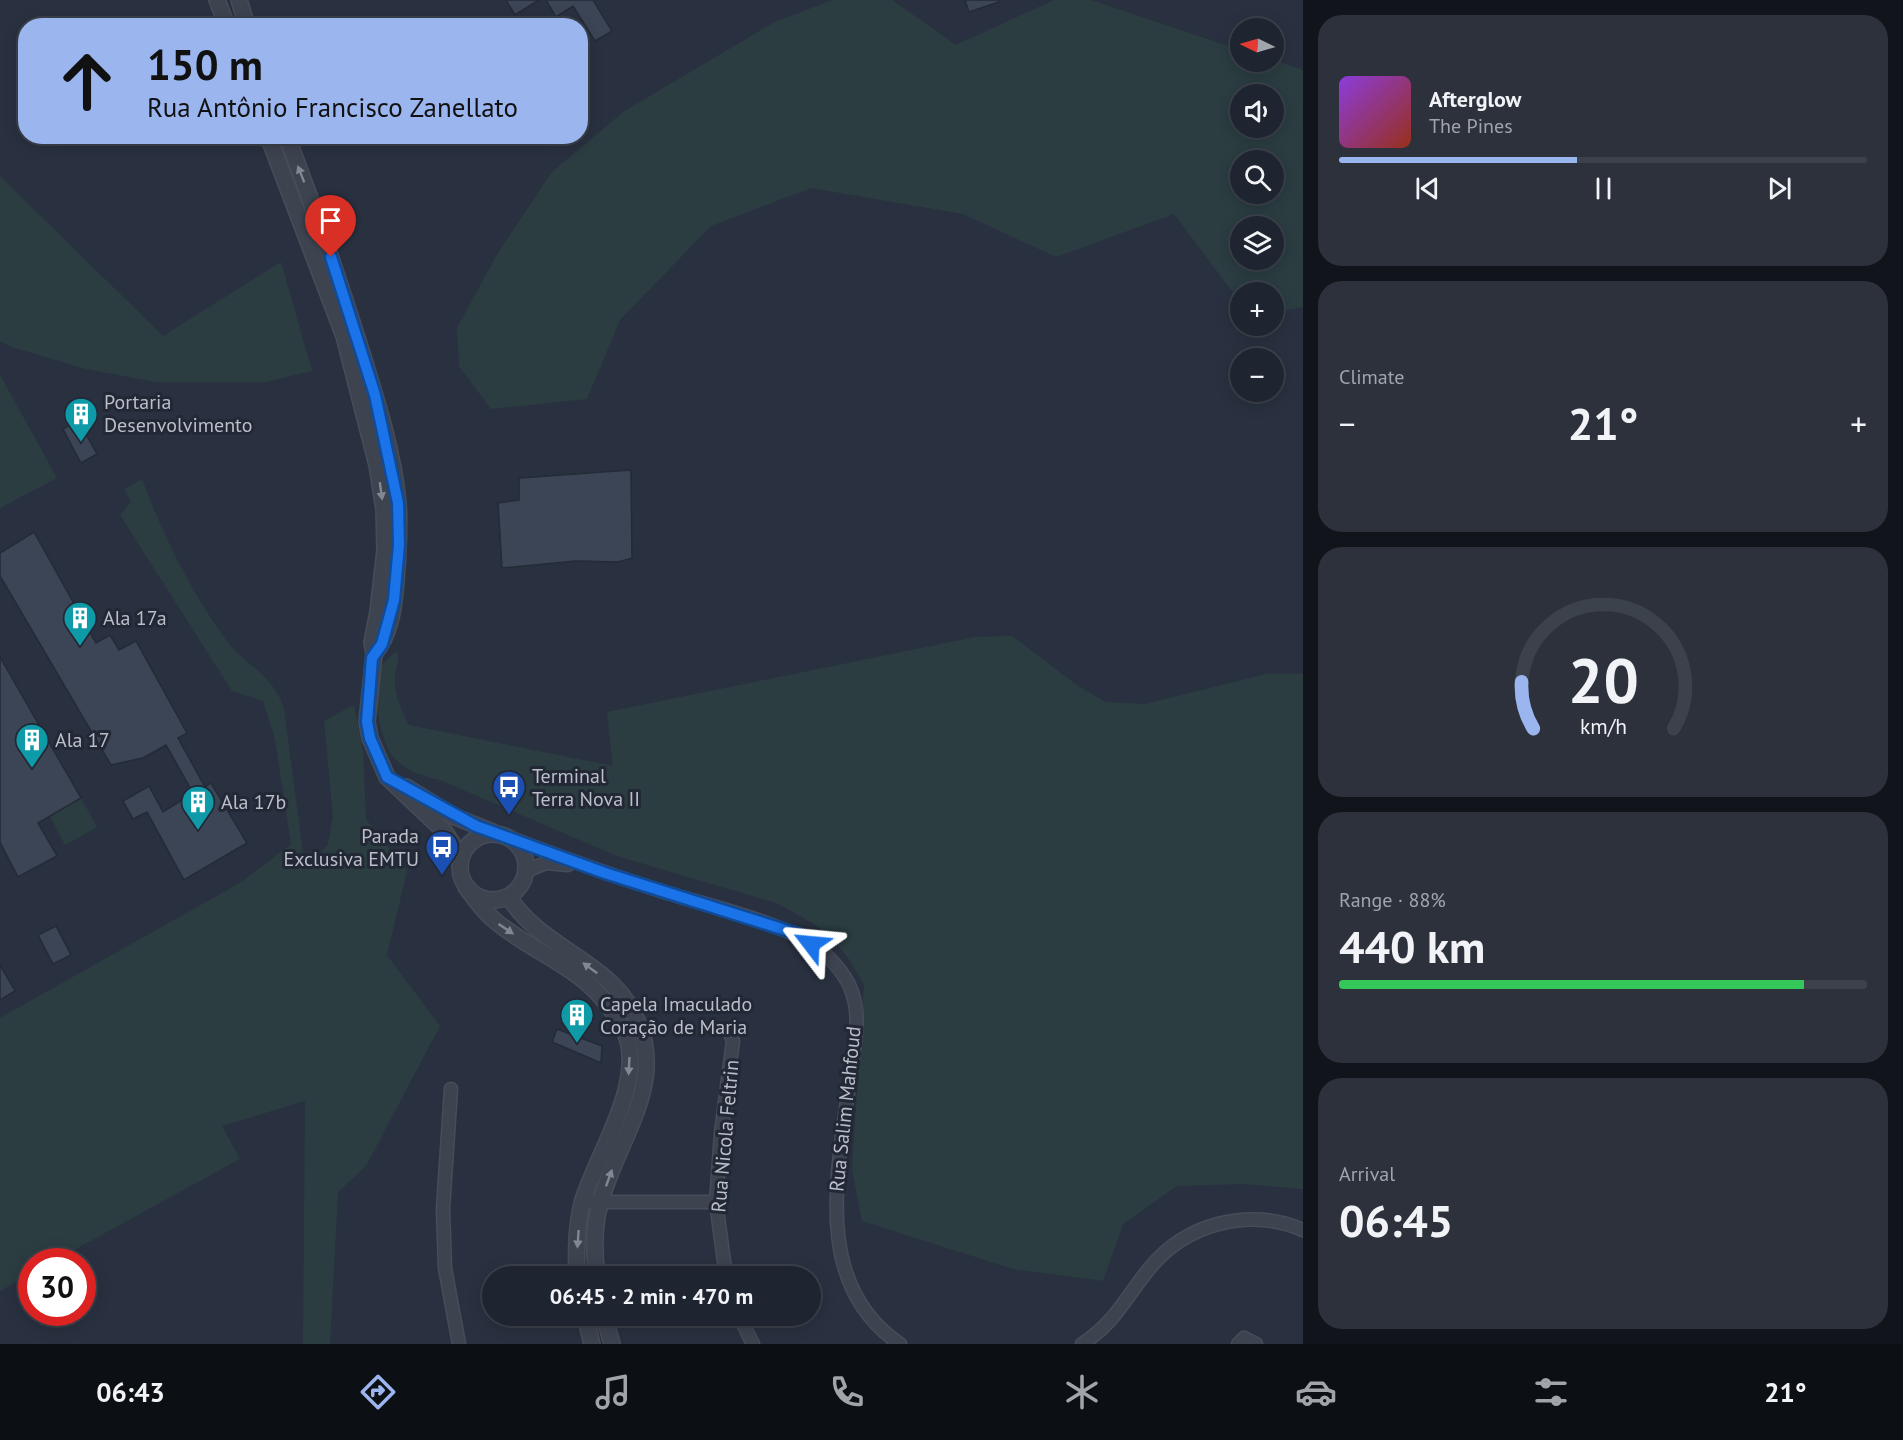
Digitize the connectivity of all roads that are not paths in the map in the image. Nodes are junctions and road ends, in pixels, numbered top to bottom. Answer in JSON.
{"nodes":[{"id":1,"x":216,"y":0,"type":"edge"},
{"id":2,"x":239,"y":0,"type":"edge"},
{"id":3,"x":224,"y":18,"type":"edge"},
{"id":4,"x":245,"y":18,"type":"edge"},
{"id":5,"x":271,"y":144,"type":"edge"},
{"id":6,"x":290,"y":144,"type":"edge"},
{"id":7,"x":374,"y":654,"type":"junction"},
{"id":8,"x":387,"y":777,"type":"junction"},
{"id":9,"x":494,"y":833,"type":"junction"},
{"id":10,"x":511,"y":838,"type":"junction"},
{"id":11,"x":461,"y":858,"type":"junction"},
{"id":12,"x":526,"y":871,"type":"junction"},
{"id":13,"x":605,"y":873,"type":"junction"},
{"id":14,"x":466,"y":886,"type":"junction"},
{"id":15,"x":508,"y":897,"type":"junction"},
{"id":16,"x":730,"y":1033,"type":"dead end"},
{"id":17,"x":451,"y":1089,"type":"dead end"},
{"id":18,"x":582,"y":1202,"type":"junction"},
{"id":19,"x":716,"y":1202,"type":"junction"},
{"id":20,"x":600,"y":1204,"type":"junction"},
{"id":21,"x":1303,"y":1230,"type":"edge"},
{"id":22,"x":577,"y":1266,"type":"edge"},
{"id":23,"x":597,"y":1266,"type":"edge"},
{"id":24,"x":725,"y":1266,"type":"edge"},
{"id":25,"x":588,"y":1326,"type":"edge"},
{"id":26,"x":607,"y":1326,"type":"edge"},
{"id":27,"x":744,"y":1326,"type":"edge"},
{"id":28,"x":1241,"y":1341,"type":"edge"},
{"id":29,"x":459,"y":1344,"type":"edge"},
{"id":30,"x":592,"y":1344,"type":"edge"},
{"id":31,"x":612,"y":1344,"type":"edge"},
{"id":32,"x":753,"y":1344,"type":"edge"},
{"id":33,"x":900,"y":1344,"type":"edge"},
{"id":34,"x":1082,"y":1344,"type":"edge"},
{"id":35,"x":1256,"y":1344,"type":"edge"}],
"edges":[{"from":1,"to":3,"type":"street"},
{"from":2,"to":4,"type":"street"},
{"from":5,"to":7,"type":"street","one_way":true},
{"from":7,"to":6,"type":"street","one_way":true},
{"from":7,"to":8,"type":"street"},
{"from":8,"to":9,"type":"street"},
{"from":8,"to":11,"type":"street"},
{"from":9,"to":10,"type":"street"},
{"from":9,"to":11,"type":"street"},
{"from":10,"to":12,"type":"street"},
{"from":10,"to":13,"type":"street","name":"Rua Salim Mahfoud"},
{"from":11,"to":14,"type":"street"},
{"from":12,"to":13,"type":"street","name":"Rua Salim Mahfoud"},
{"from":12,"to":15,"type":"street"},
{"from":13,"to":33,"type":"street","name":"Rua Salim Mahfoud"},
{"from":14,"to":15,"type":"street"},
{"from":14,"to":18,"type":"street","one_way":true},
{"from":20,"to":15,"type":"street","one_way":true},
{"from":16,"to":19,"type":"street","name":"Rua Nicola Feltrin"},
{"from":17,"to":29,"type":"street"},
{"from":18,"to":20,"type":"street"},
{"from":18,"to":22,"type":"street","one_way":true},
{"from":19,"to":20,"type":"street"},
{"from":19,"to":24,"type":"street","name":"Rua Nicola Feltrin"},
{"from":20,"to":23,"type":"street"},
{"from":21,"to":34,"type":"street"},
{"from":25,"to":30,"type":"street"},
{"from":26,"to":31,"type":"street"},
{"from":27,"to":32,"type":"street"},
{"from":28,"to":35,"type":"street"}]}
